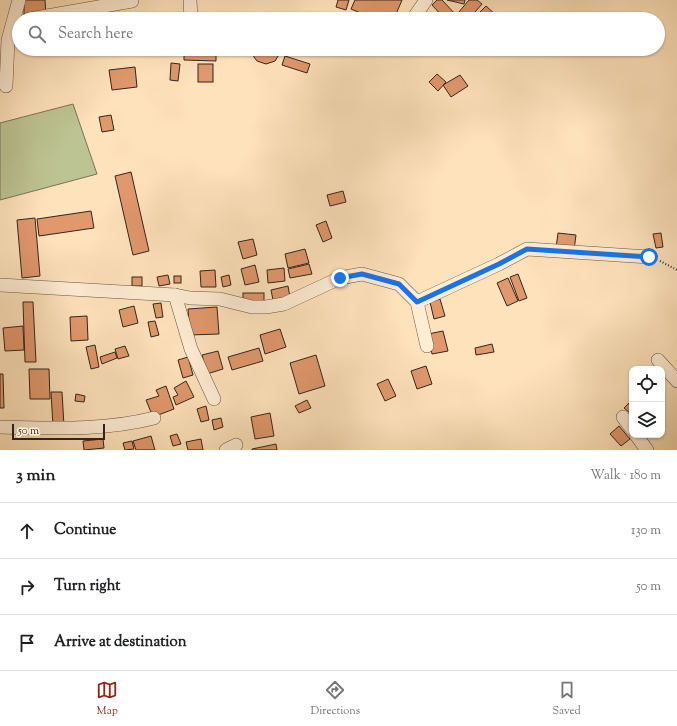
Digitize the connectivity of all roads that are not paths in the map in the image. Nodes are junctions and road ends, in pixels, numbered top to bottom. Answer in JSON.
{"nodes":[{"id":1,"x":19,"y":0,"type":"edge"},
{"id":2,"x":190,"y":0,"type":"edge"},
{"id":3,"x":426,"y":0,"type":"edge"},
{"id":4,"x":132,"y":1,"type":"edge"},
{"id":5,"x":18,"y":12,"type":"edge"},
{"id":6,"x":70,"y":12,"type":"edge"},
{"id":7,"x":191,"y":12,"type":"edge"},
{"id":8,"x":418,"y":12,"type":"edge"},
{"id":9,"x":12,"y":32,"type":"edge"},
{"id":10,"x":6,"y":86,"type":"dead end"},
{"id":11,"x":649,"y":257,"type":"road end"},
{"id":12,"x":0,"y":284,"type":"edge"},
{"id":13,"x":175,"y":295,"type":"junction"},
{"id":14,"x":417,"y":302,"type":"junction"},
{"id":15,"x":427,"y":346,"type":"dead end"},
{"id":16,"x":658,"y":360,"type":"dead end"},
{"id":17,"x":677,"y":381,"type":"edge"},
{"id":18,"x":214,"y":399,"type":"dead end"},
{"id":19,"x":623,"y":417,"type":"dead end"},
{"id":20,"x":154,"y":418,"type":"dead end"},
{"id":21,"x":629,"y":425,"type":"edge"},
{"id":22,"x":0,"y":427,"type":"edge"},
{"id":23,"x":638,"y":438,"type":"edge"},
{"id":24,"x":647,"y":450,"type":"edge"}],
"edges":[{"from":1,"to":5,"type":"street"},
{"from":2,"to":7,"type":"street"},
{"from":3,"to":8,"type":"street"},
{"from":4,"to":6,"type":"street"},
{"from":9,"to":10,"type":"street"},
{"from":11,"to":14,"type":"street"},
{"from":12,"to":13,"type":"street"},
{"from":13,"to":14,"type":"street"},
{"from":13,"to":18,"type":"street"},
{"from":14,"to":15,"type":"street"},
{"from":16,"to":17,"type":"street"},
{"from":19,"to":21,"type":"street"},
{"from":20,"to":22,"type":"street"},
{"from":23,"to":24,"type":"street"}]}
